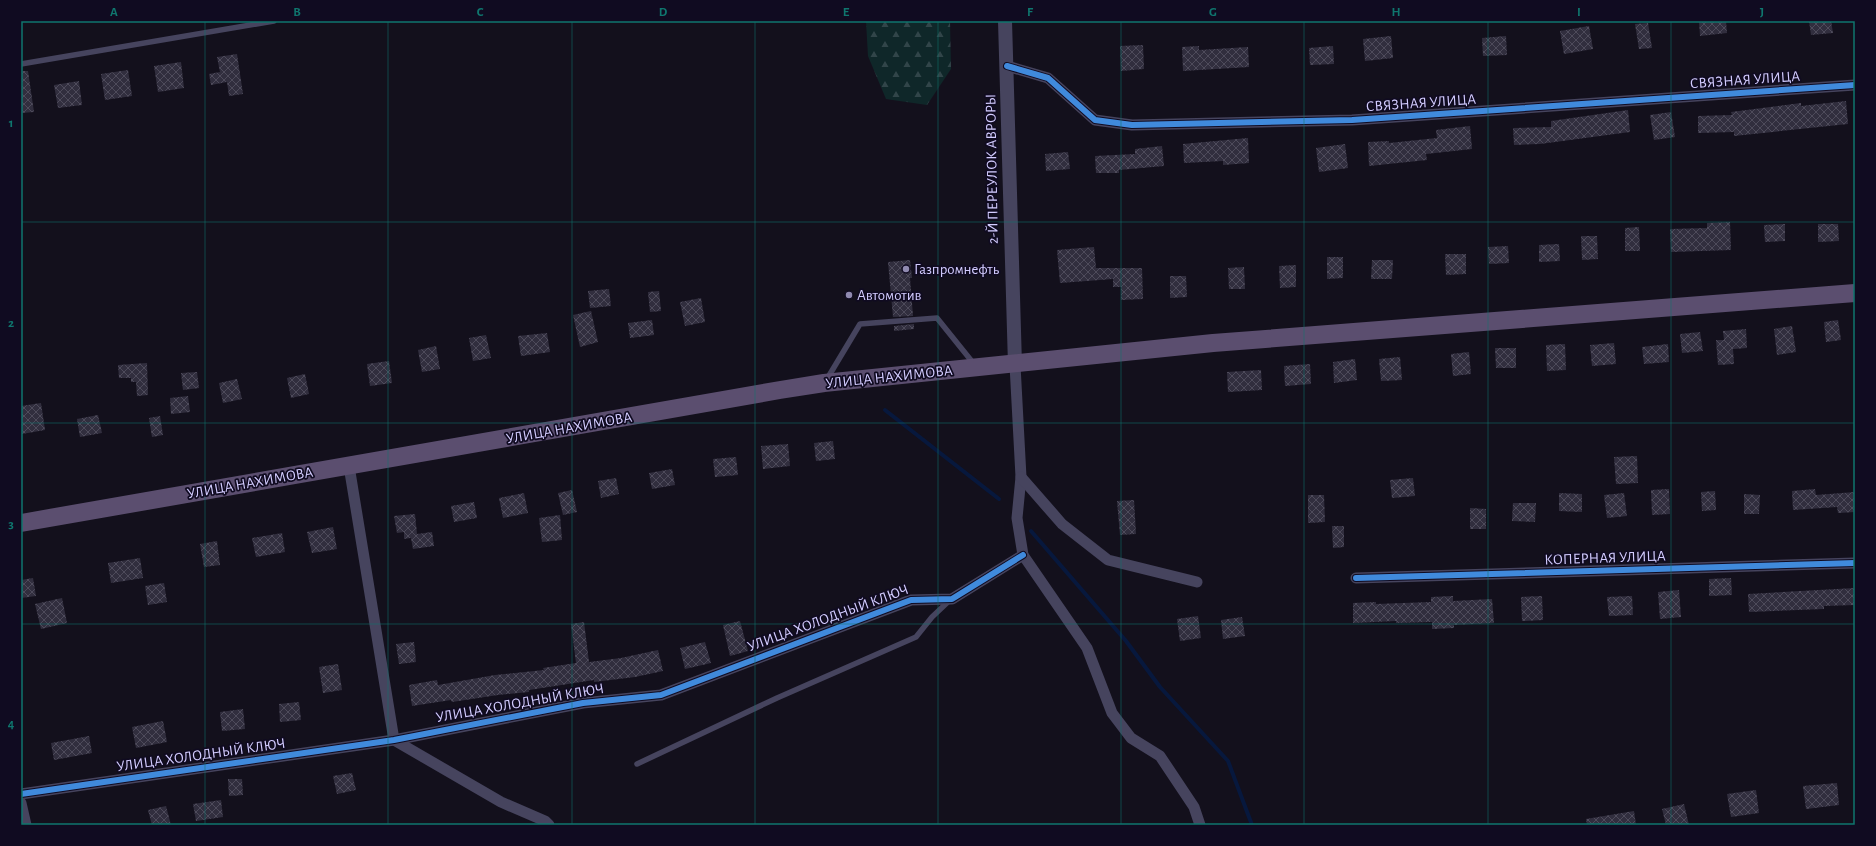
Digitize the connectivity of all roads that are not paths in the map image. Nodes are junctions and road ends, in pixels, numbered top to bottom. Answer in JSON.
{"nodes":[{"id":1,"x":274,"y":21,"type":"edge"},
{"id":2,"x":1005,"y":21,"type":"edge"},
{"id":3,"x":21,"y":64,"type":"edge"},
{"id":4,"x":1007,"y":66,"type":"junction"},
{"id":5,"x":1855,"y":85,"type":"edge"},
{"id":6,"x":1855,"y":293,"type":"edge"},
{"id":7,"x":1014,"y":365,"type":"junction"},
{"id":8,"x":977,"y":368,"type":"junction"},
{"id":9,"x":824,"y":383,"type":"junction"},
{"id":10,"x":349,"y":466,"type":"junction"},
{"id":11,"x":1021,"y":476,"type":"junction"},
{"id":12,"x":21,"y":523,"type":"edge"},
{"id":13,"x":1023,"y":555,"type":"junction"},
{"id":14,"x":1855,"y":563,"type":"edge"},
{"id":15,"x":1356,"y":578,"type":"dead end"},
{"id":16,"x":1197,"y":582,"type":"dead end"},
{"id":17,"x":952,"y":599,"type":"junction"},
{"id":18,"x":394,"y":740,"type":"junction"},
{"id":19,"x":637,"y":764,"type":"dead end"},
{"id":20,"x":21,"y":794,"type":"edge"},
{"id":21,"x":21,"y":803,"type":"edge"},
{"id":22,"x":26,"y":825,"type":"edge"},
{"id":23,"x":549,"y":825,"type":"edge"},
{"id":24,"x":1200,"y":825,"type":"edge"}],
"edges":[{"from":1,"to":3,"type":"lane"},
{"from":2,"to":4,"type":"street","name":"2-Й ПЕРЕУЛОК АВРОРЫ"},
{"from":4,"to":5,"type":"street","name":"СВЯЗНАЯ УЛИЦА"},
{"from":4,"to":7,"type":"street","name":"2-Й ПЕРЕУЛОК АВРОРЫ"},
{"from":6,"to":7,"type":"main road","name":"УЛИЦА НАХИМОВА"},
{"from":7,"to":8,"type":"main road","name":"УЛИЦА НАХИМОВА"},
{"from":7,"to":11,"type":"street"},
{"from":8,"to":9,"type":"main road","name":"УЛИЦА НАХИМОВА"},
{"from":8,"to":9,"type":"lane"},
{"from":9,"to":10,"type":"main road","name":"УЛИЦА НАХИМОВА"},
{"from":10,"to":12,"type":"main road","name":"УЛИЦА НАХИМОВА"},
{"from":10,"to":18,"type":"street"},
{"from":11,"to":13,"type":"street"},
{"from":11,"to":16,"type":"street"},
{"from":13,"to":17,"type":"street"},
{"from":13,"to":24,"type":"street"},
{"from":14,"to":15,"type":"street","name":"КОПЕРНАЯ УЛИЦА"},
{"from":17,"to":18,"type":"street","name":"УЛИЦА ХОЛОДНЫЙ КЛЮЧ"},
{"from":17,"to":19,"type":"lane"},
{"from":18,"to":20,"type":"street","name":"УЛИЦА ХОЛОДНЫЙ КЛЮЧ"},
{"from":18,"to":23,"type":"street"},
{"from":21,"to":22,"type":"street"}]}
